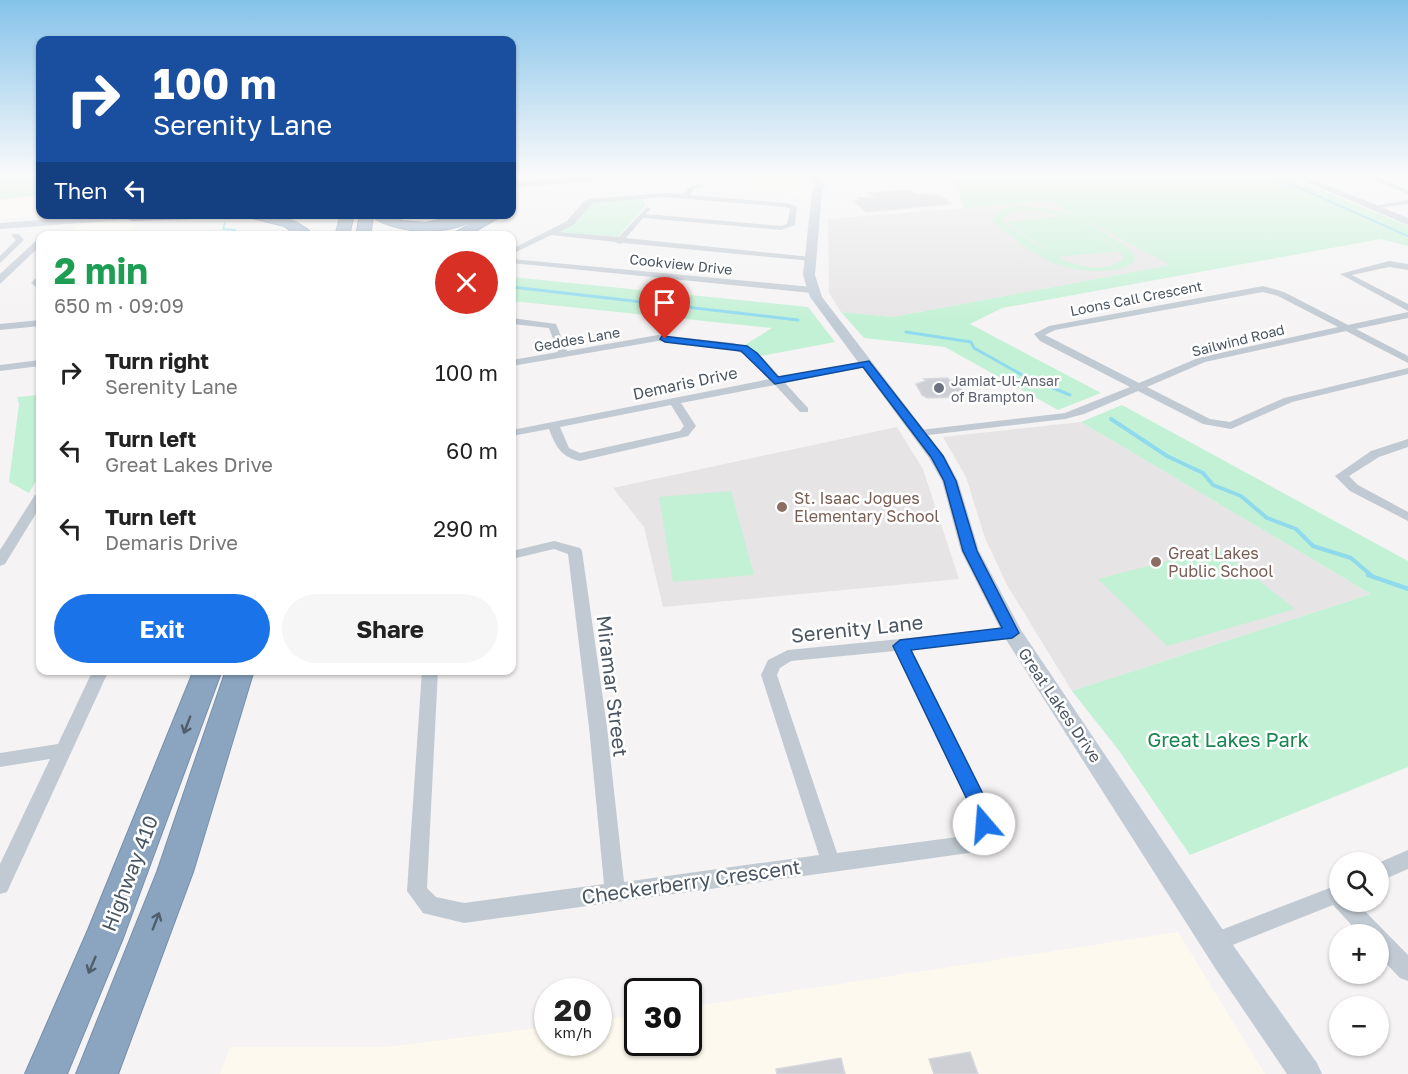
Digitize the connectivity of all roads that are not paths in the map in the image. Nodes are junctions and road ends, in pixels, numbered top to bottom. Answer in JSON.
{"nodes":[{"id":1,"x":36,"y":224,"type":"edge"},
{"id":2,"x":405,"y":224,"type":"edge"},
{"id":3,"x":435,"y":224,"type":"edge"},
{"id":4,"x":479,"y":224,"type":"edge"},
{"id":5,"x":568,"y":224,"type":"edge"},
{"id":6,"x":634,"y":224,"type":"edge"},
{"id":7,"x":736,"y":224,"type":"edge"},
{"id":8,"x":791,"y":224,"type":"edge"},
{"id":9,"x":814,"y":224,"type":"edge"},
{"id":10,"x":46,"y":231,"type":"edge"},
{"id":11,"x":466,"y":231,"type":"edge"},
{"id":12,"x":550,"y":233,"type":"junction"},
{"id":13,"x":16,"y":236,"type":"dead end"},
{"id":14,"x":619,"y":242,"type":"junction"},
{"id":15,"x":36,"y":244,"type":"edge"},
{"id":16,"x":516,"y":250,"type":"edge"},
{"id":17,"x":811,"y":259,"type":"junction"},
{"id":18,"x":36,"y":260,"type":"edge"},
{"id":19,"x":0,"y":261,"type":"edge"},
{"id":20,"x":516,"y":261,"type":"edge"},
{"id":21,"x":1408,"y":267,"type":"edge"},
{"id":22,"x":0,"y":281,"type":"edge"},
{"id":23,"x":813,"y":290,"type":"junction"},
{"id":24,"x":0,"y":293,"type":"edge"},
{"id":25,"x":1408,"y":308,"type":"edge"},
{"id":26,"x":1408,"y":315,"type":"edge"},
{"id":27,"x":516,"y":321,"type":"edge"},
{"id":28,"x":36,"y":323,"type":"edge"},
{"id":29,"x":0,"y":327,"type":"edge"},
{"id":30,"x":1344,"y":329,"type":"junction"},
{"id":31,"x":564,"y":355,"type":"junction"},
{"id":32,"x":1408,"y":360,"type":"edge"},
{"id":33,"x":516,"y":362,"type":"edge"},
{"id":34,"x":36,"y":364,"type":"edge"},
{"id":35,"x":865,"y":364,"type":"junction"},
{"id":36,"x":0,"y":368,"type":"edge"},
{"id":37,"x":1408,"y":371,"type":"edge"},
{"id":38,"x":775,"y":381,"type":"junction"},
{"id":39,"x":1141,"y":386,"type":"junction"},
{"id":40,"x":675,"y":402,"type":"junction"},
{"id":41,"x":804,"y":410,"type":"dead end"},
{"id":42,"x":554,"y":426,"type":"junction"},
{"id":43,"x":516,"y":432,"type":"edge"},
{"id":44,"x":920,"y":434,"type":"junction"},
{"id":45,"x":1408,"y":443,"type":"edge"},
{"id":46,"x":36,"y":504,"type":"edge"},
{"id":47,"x":1408,"y":517,"type":"edge"},
{"id":48,"x":516,"y":554,"type":"edge"},
{"id":49,"x":0,"y":561,"type":"edge"},
{"id":50,"x":1012,"y":633,"type":"junction"},
{"id":51,"x":900,"y":646,"type":"junction"},
{"id":52,"x":99,"y":675,"type":"edge"},
{"id":53,"x":206,"y":675,"type":"edge"},
{"id":54,"x":238,"y":675,"type":"edge"},
{"id":55,"x":430,"y":675,"type":"edge"},
{"id":56,"x":63,"y":750,"type":"junction"},
{"id":57,"x":0,"y":760,"type":"edge"},
{"id":58,"x":1408,"y":859,"type":"edge"},
{"id":59,"x":831,"y":863,"type":"junction"},
{"id":60,"x":1389,"y":868,"type":"edge"},
{"id":61,"x":0,"y":885,"type":"edge"},
{"id":62,"x":615,"y":891,"type":"junction"},
{"id":63,"x":1329,"y":901,"type":"edge"},
{"id":64,"x":1353,"y":912,"type":"edge"},
{"id":65,"x":1365,"y":924,"type":"edge"},
{"id":66,"x":1215,"y":942,"type":"junction"},
{"id":67,"x":1389,"y":950,"type":"edge"},
{"id":68,"x":1408,"y":970,"type":"edge"},
{"id":69,"x":46,"y":1074,"type":"edge"},
{"id":70,"x":97,"y":1074,"type":"edge"},
{"id":71,"x":1306,"y":1074,"type":"edge"}],
"edges":[{"from":1,"to":10,"type":"street"},
{"from":2,"to":3,"type":"highway"},
{"from":4,"to":11,"type":"highway"},
{"from":5,"to":12,"type":"street"},
{"from":6,"to":14,"type":"street"},
{"from":7,"to":8,"type":"street"},
{"from":9,"to":17,"type":"street"},
{"from":12,"to":14,"type":"street"},
{"from":12,"to":16,"type":"street"},
{"from":13,"to":19,"type":"street"},
{"from":14,"to":17,"type":"street"},
{"from":15,"to":22,"type":"street"},
{"from":17,"to":23,"type":"street"},
{"from":18,"to":24,"type":"street"},
{"from":20,"to":23,"type":"street","name":"Cookview Drive"},
{"from":21,"to":25,"type":"street"},
{"from":23,"to":35,"type":"street","name":"Great Lakes Drive"},
{"from":26,"to":30,"type":"street","name":"Sailwind Road"},
{"from":27,"to":31,"type":"street"},
{"from":28,"to":29,"type":"street"},
{"from":30,"to":32,"type":"street"},
{"from":30,"to":39,"type":"street","name":"Sailwind Road"},
{"from":30,"to":39,"type":"street","name":"Loons Call Crescent"},
{"from":31,"to":33,"type":"street","name":"Geddes Lane"},
{"from":31,"to":38,"type":"street","name":"Geddes Lane"},
{"from":34,"to":36,"type":"street"},
{"from":35,"to":38,"type":"street","name":"Demaris Drive"},
{"from":35,"to":44,"type":"street","name":"Great Lakes Drive"},
{"from":37,"to":39,"type":"street"},
{"from":38,"to":40,"type":"street","name":"Demaris Drive"},
{"from":38,"to":41,"type":"street","name":"Geddes Lane"},
{"from":39,"to":44,"type":"street","name":"Sailwind Road"},
{"from":40,"to":42,"type":"street","name":"Demaris Drive"},
{"from":40,"to":42,"type":"street"},
{"from":42,"to":43,"type":"street","name":"Demaris Drive"},
{"from":44,"to":50,"type":"street","name":"Great Lakes Drive"},
{"from":45,"to":47,"type":"street"},
{"from":46,"to":49,"type":"street"},
{"from":48,"to":62,"type":"street","name":"Miramar Street"},
{"from":50,"to":51,"type":"street","name":"Serenity Lane"},
{"from":50,"to":66,"type":"street","name":"Great Lakes Drive"},
{"from":51,"to":59,"type":"street","name":"Serenity Lane"},
{"from":51,"to":59,"type":"street","name":"Checkerberry Crescent"},
{"from":52,"to":56,"type":"street"},
{"from":53,"to":69,"type":"highway","name":"Highway 410","one_way":true},
{"from":70,"to":54,"type":"highway","one_way":true},
{"from":55,"to":62,"type":"street","name":"Checkerberry Crescent"},
{"from":56,"to":57,"type":"street"},
{"from":56,"to":61,"type":"street"},
{"from":58,"to":60,"type":"street"},
{"from":59,"to":62,"type":"street","name":"Checkerberry Crescent"},
{"from":63,"to":66,"type":"street"},
{"from":64,"to":65,"type":"street"},
{"from":66,"to":71,"type":"street","name":"Great Lakes Drive"},
{"from":67,"to":68,"type":"street"}]}
